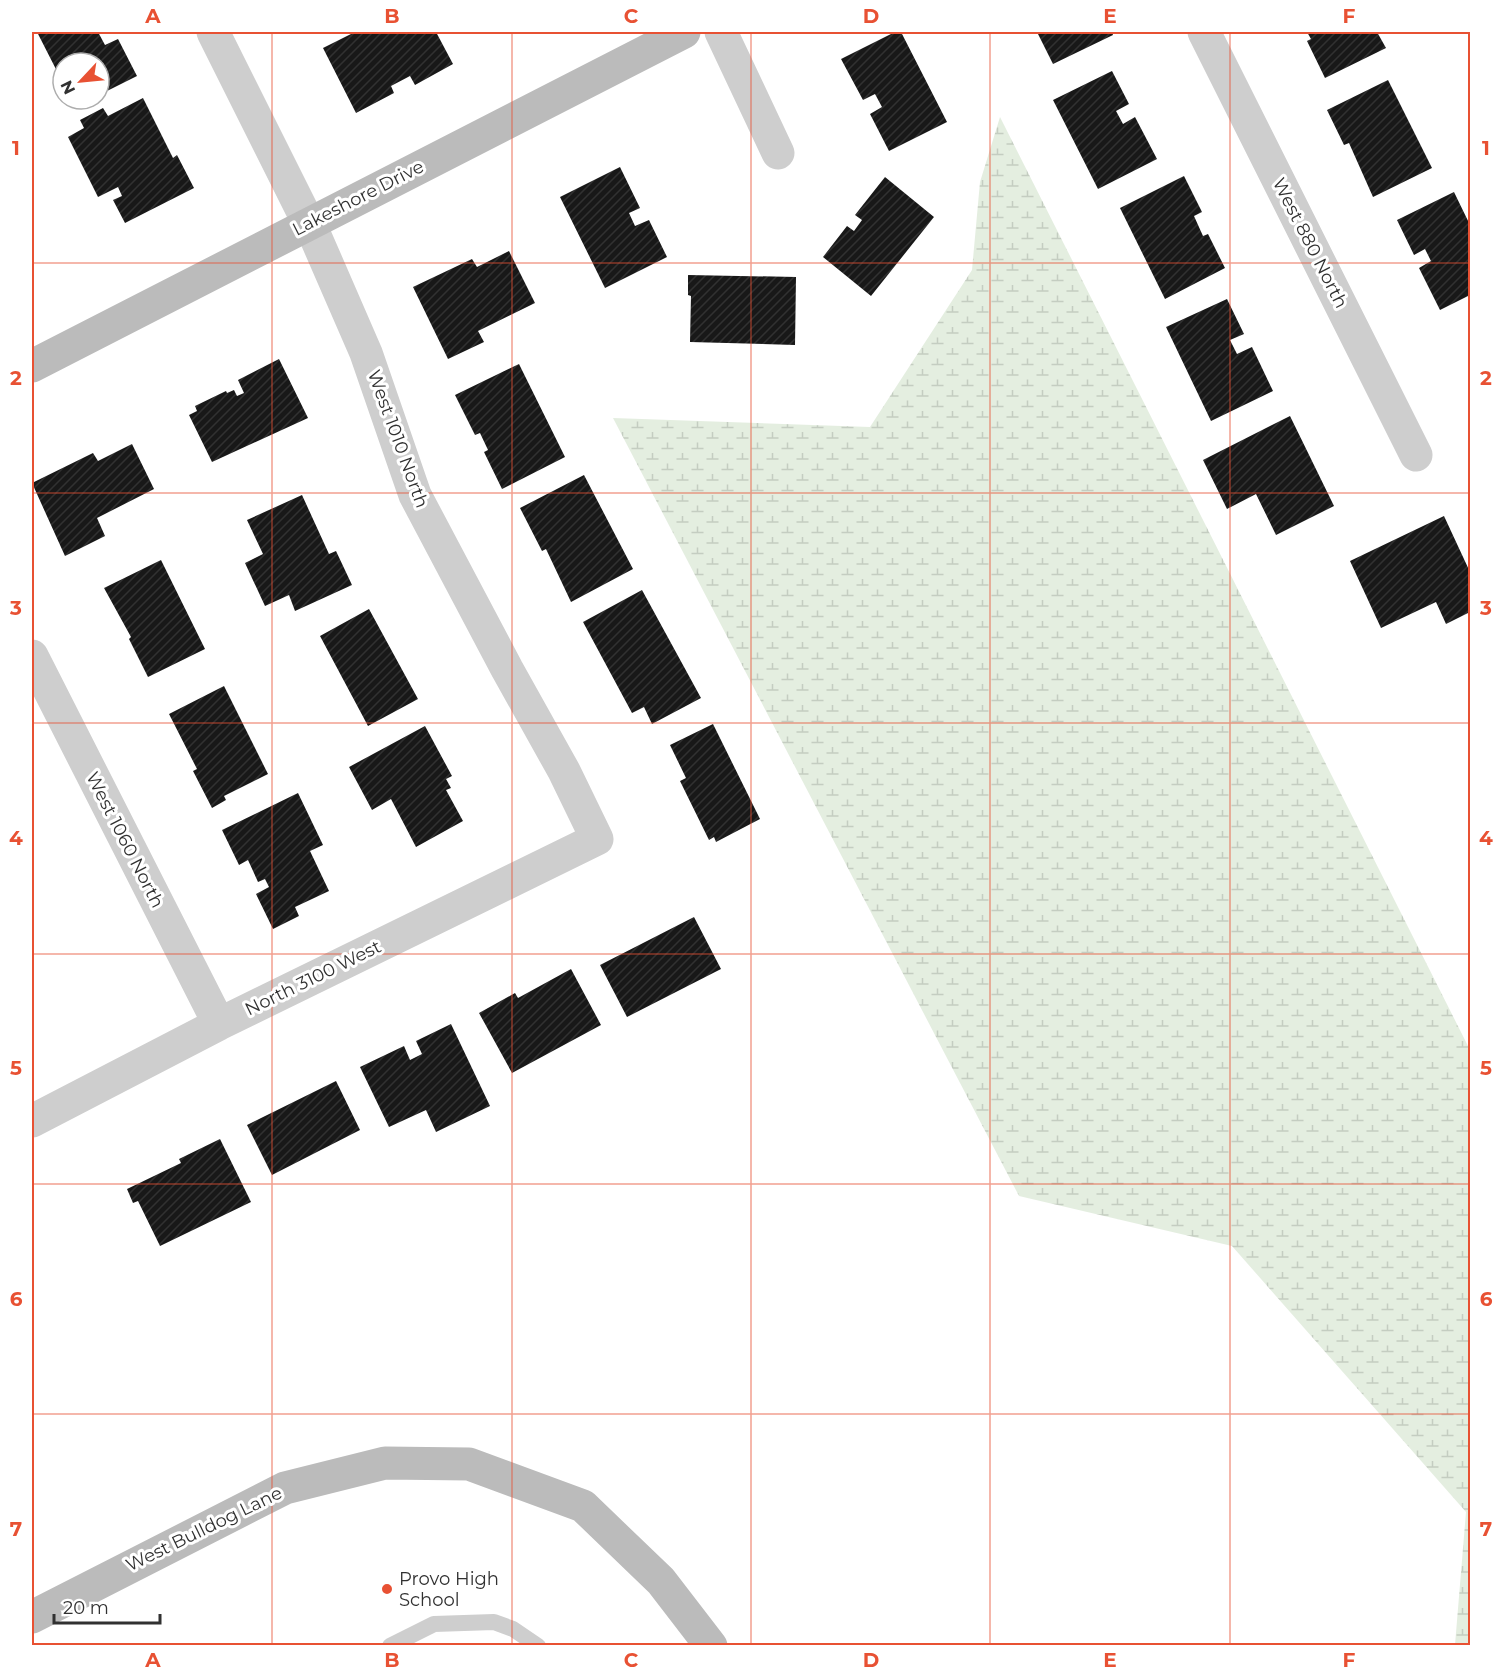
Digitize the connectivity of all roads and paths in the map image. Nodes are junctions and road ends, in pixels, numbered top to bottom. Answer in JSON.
{"nodes":[{"id":1,"x":213,"y":32,"type":"edge"},
{"id":2,"x":684,"y":32,"type":"edge"},
{"id":3,"x":721,"y":32,"type":"edge"},
{"id":4,"x":1204,"y":32,"type":"edge"},
{"id":5,"x":778,"y":153,"type":"dead end"},
{"id":6,"x":309,"y":222,"type":"junction"},
{"id":7,"x":32,"y":366,"type":"edge"},
{"id":8,"x":1416,"y":455,"type":"dead end"},
{"id":9,"x":32,"y":656,"type":"edge"},
{"id":10,"x":597,"y":839,"type":"joint"},
{"id":11,"x":219,"y":1024,"type":"junction"},
{"id":12,"x":32,"y":1120,"type":"edge"},
{"id":13,"x":32,"y":1617,"type":"edge"},
{"id":14,"x":390,"y":1646,"type":"edge"},
{"id":15,"x":538,"y":1646,"type":"edge"},
{"id":16,"x":711,"y":1646,"type":"edge"}],
"edges":[{"from":1,"to":6,"type":"street","name":"West 1010 North"},
{"from":2,"to":6,"type":"street","name":"Lakeshore Drive"},
{"from":3,"to":5,"type":"street"},
{"from":4,"to":8,"type":"street","name":"West 880 North"},
{"from":6,"to":7,"type":"street","name":"Lakeshore Drive"},
{"from":6,"to":10,"type":"street","name":"West 1010 North"},
{"from":9,"to":11,"type":"street","name":"West 1060 North"},
{"from":10,"to":11,"type":"street","name":"North 3100 West"},
{"from":11,"to":12,"type":"street","name":"North 3100 West"},
{"from":13,"to":16,"type":"street","name":"West Bulldog Lane"},
{"from":14,"to":15,"type":"lane"}]}
